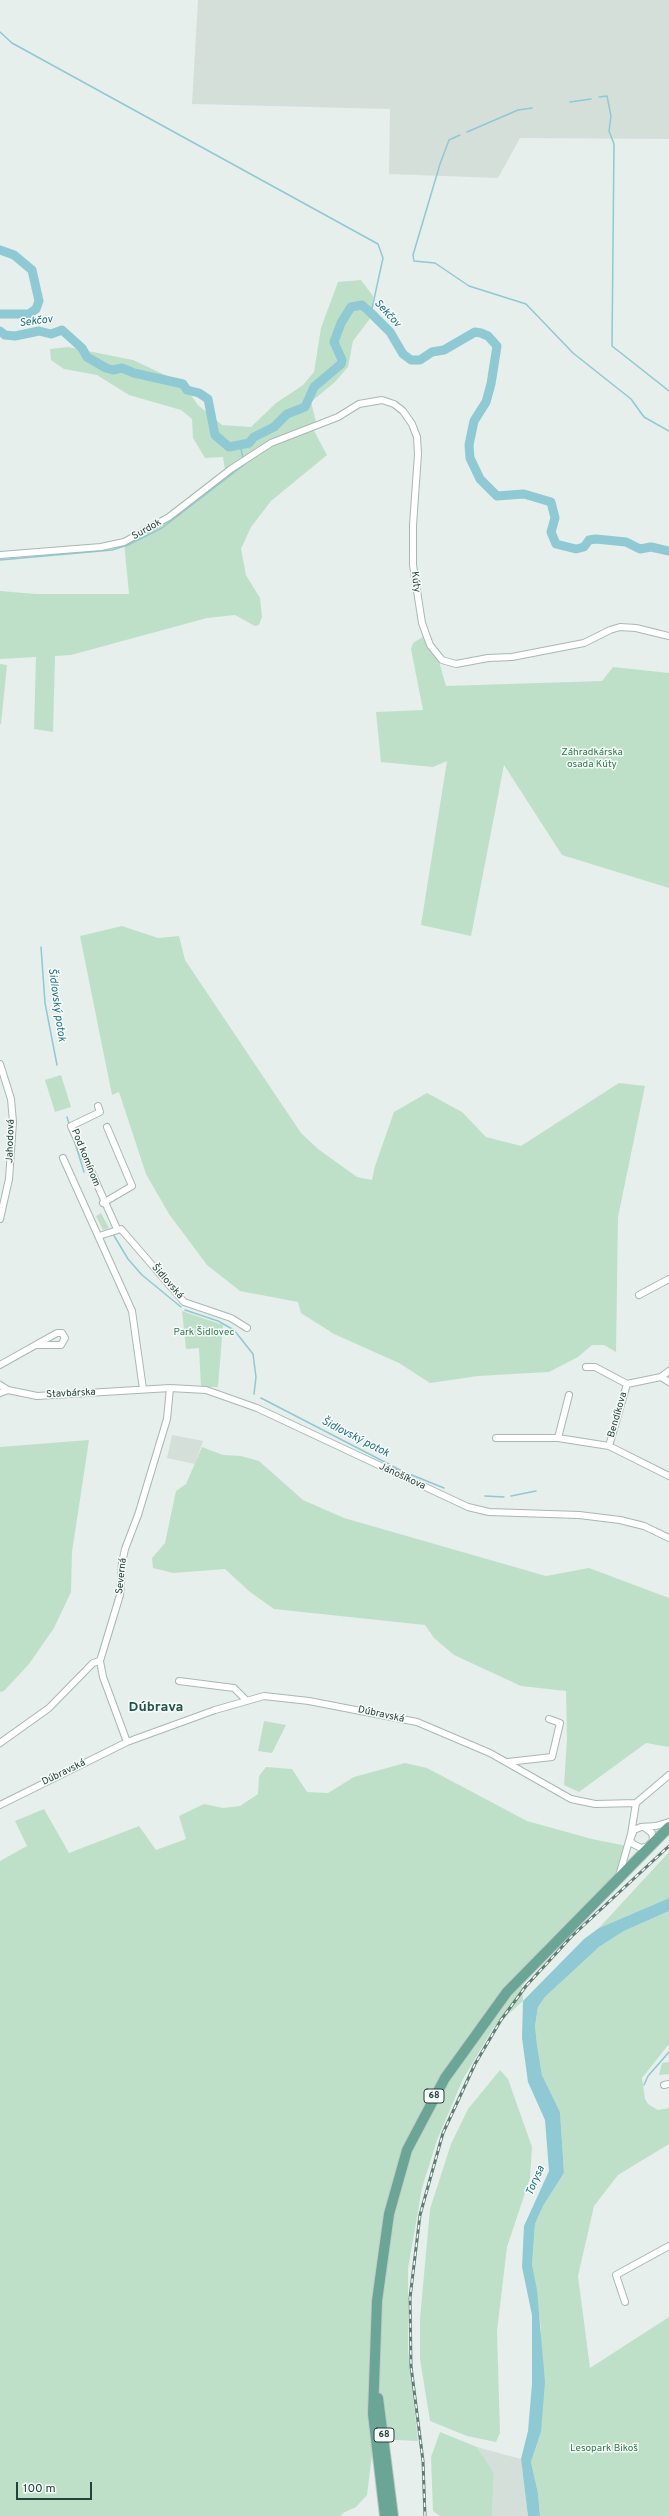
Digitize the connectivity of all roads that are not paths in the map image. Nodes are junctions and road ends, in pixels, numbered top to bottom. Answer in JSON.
{"nodes":[{"id":1,"x":271,"y":443,"type":"joint"},
{"id":2,"x":0,"y":555,"type":"edge"},
{"id":3,"x":669,"y":636,"type":"edge"},
{"id":4,"x":0,"y":1064,"type":"edge"},
{"id":5,"x":98,"y":1106,"type":"dead end"},
{"id":6,"x":107,"y":1127,"type":"dead end"},
{"id":7,"x":63,"y":1158,"type":"dead end"},
{"id":8,"x":103,"y":1202,"type":"junction"},
{"id":9,"x":0,"y":1219,"type":"edge"},
{"id":10,"x":117,"y":1229,"type":"junction"},
{"id":11,"x":98,"y":1236,"type":"junction"},
{"id":12,"x":669,"y":1279,"type":"edge"},
{"id":13,"x":639,"y":1295,"type":"dead end"},
{"id":14,"x":247,"y":1328,"type":"dead end"},
{"id":15,"x":36,"y":1345,"type":"dead end"},
{"id":16,"x":0,"y":1365,"type":"edge"},
{"id":17,"x":586,"y":1367,"type":"dead end"},
{"id":18,"x":669,"y":1370,"type":"edge"},
{"id":19,"x":661,"y":1377,"type":"junction"},
{"id":20,"x":669,"y":1382,"type":"edge"},
{"id":21,"x":627,"y":1384,"type":"junction"},
{"id":22,"x":0,"y":1385,"type":"edge"},
{"id":23,"x":170,"y":1388,"type":"junction"},
{"id":24,"x":143,"y":1389,"type":"junction"},
{"id":25,"x":8,"y":1390,"type":"junction"},
{"id":26,"x":0,"y":1393,"type":"edge"},
{"id":27,"x":569,"y":1394,"type":"dead end"},
{"id":28,"x":496,"y":1438,"type":"dead end"},
{"id":29,"x":558,"y":1438,"type":"junction"},
{"id":30,"x":609,"y":1446,"type":"junction"},
{"id":31,"x":669,"y":1476,"type":"edge"},
{"id":32,"x":669,"y":1538,"type":"edge"},
{"id":33,"x":100,"y":1661,"type":"junction"},
{"id":34,"x":179,"y":1681,"type":"dead end"},
{"id":35,"x":246,"y":1700,"type":"junction"},
{"id":36,"x":549,"y":1719,"type":"dead end"},
{"id":37,"x":127,"y":1742,"type":"junction"},
{"id":38,"x":0,"y":1743,"type":"edge"},
{"id":39,"x":508,"y":1762,"type":"junction"},
{"id":40,"x":669,"y":1775,"type":"edge"},
{"id":41,"x":636,"y":1803,"type":"junction"},
{"id":42,"x":0,"y":1805,"type":"edge"},
{"id":43,"x":634,"y":1820,"type":"junction"},
{"id":44,"x":669,"y":1822,"type":"edge"},
{"id":45,"x":642,"y":1827,"type":"junction"},
{"id":46,"x":669,"y":1827,"type":"edge"},
{"id":47,"x":631,"y":1834,"type":"junction"},
{"id":48,"x":651,"y":1845,"type":"junction"},
{"id":49,"x":618,"y":1878,"type":"junction"},
{"id":50,"x":669,"y":2246,"type":"edge"},
{"id":51,"x":625,"y":2302,"type":"dead end"},
{"id":52,"x":375,"y":2373,"type":"junction"},
{"id":53,"x":384,"y":2516,"type":"edge"},
{"id":54,"x":393,"y":2516,"type":"edge"}],
"edges":[{"from":1,"to":2,"type":"street","name":"Surdok"},
{"from":1,"to":3,"type":"street","name":"Kúty"},
{"from":4,"to":9,"type":"street","name":"Jahodová"},
{"from":5,"to":8,"type":"street","name":"Pod komínom"},
{"from":6,"to":8,"type":"street"},
{"from":7,"to":11,"type":"street"},
{"from":8,"to":10,"type":"street","name":"Pod komínom"},
{"from":10,"to":11,"type":"street"},
{"from":10,"to":14,"type":"street","name":"Šidlovská"},
{"from":11,"to":24,"type":"street"},
{"from":12,"to":13,"type":"street"},
{"from":15,"to":16,"type":"street"},
{"from":17,"to":21,"type":"street","name":"Bendíkova"},
{"from":18,"to":19,"type":"street","name":"Bendíkova"},
{"from":19,"to":20,"type":"street"},
{"from":19,"to":21,"type":"street","name":"Bendíkova"},
{"from":21,"to":30,"type":"street","name":"Bendíkova"},
{"from":22,"to":25,"type":"street","name":"Stavbárska"},
{"from":23,"to":24,"type":"street","name":"Jánošíkova"},
{"from":23,"to":32,"type":"street","name":"Jánošíkova"},
{"from":23,"to":33,"type":"street","name":"Severná"},
{"from":24,"to":25,"type":"street","name":"Stavbárska"},
{"from":25,"to":26,"type":"street"},
{"from":27,"to":29,"type":"street"},
{"from":28,"to":29,"type":"street"},
{"from":29,"to":30,"type":"street"},
{"from":30,"to":31,"type":"street"},
{"from":33,"to":37,"type":"street"},
{"from":33,"to":38,"type":"street"},
{"from":34,"to":35,"type":"street"},
{"from":35,"to":37,"type":"street","name":"Dúbravská"},
{"from":35,"to":39,"type":"street","name":"Dúbravská"},
{"from":36,"to":39,"type":"street"},
{"from":37,"to":42,"type":"street","name":"Dúbravská"},
{"from":39,"to":41,"type":"street","name":"Dúbravská"},
{"from":40,"to":41,"type":"street"},
{"from":41,"to":43,"type":"street"},
{"from":43,"to":45,"type":"street"},
{"from":43,"to":47,"type":"street"},
{"from":44,"to":45,"type":"street"},
{"from":45,"to":47,"type":"street"},
{"from":45,"to":48,"type":"street"},
{"from":46,"to":48,"type":"main road","number":"68"},
{"from":47,"to":48,"type":"street"},
{"from":47,"to":49,"type":"street"},
{"from":48,"to":49,"type":"main road","number":"68"},
{"from":49,"to":52,"type":"main road","number":"68"},
{"from":50,"to":51,"type":"street"},
{"from":52,"to":53,"type":"main road","number":"68"},
{"from":52,"to":54,"type":"main road","number":"68"}]}
